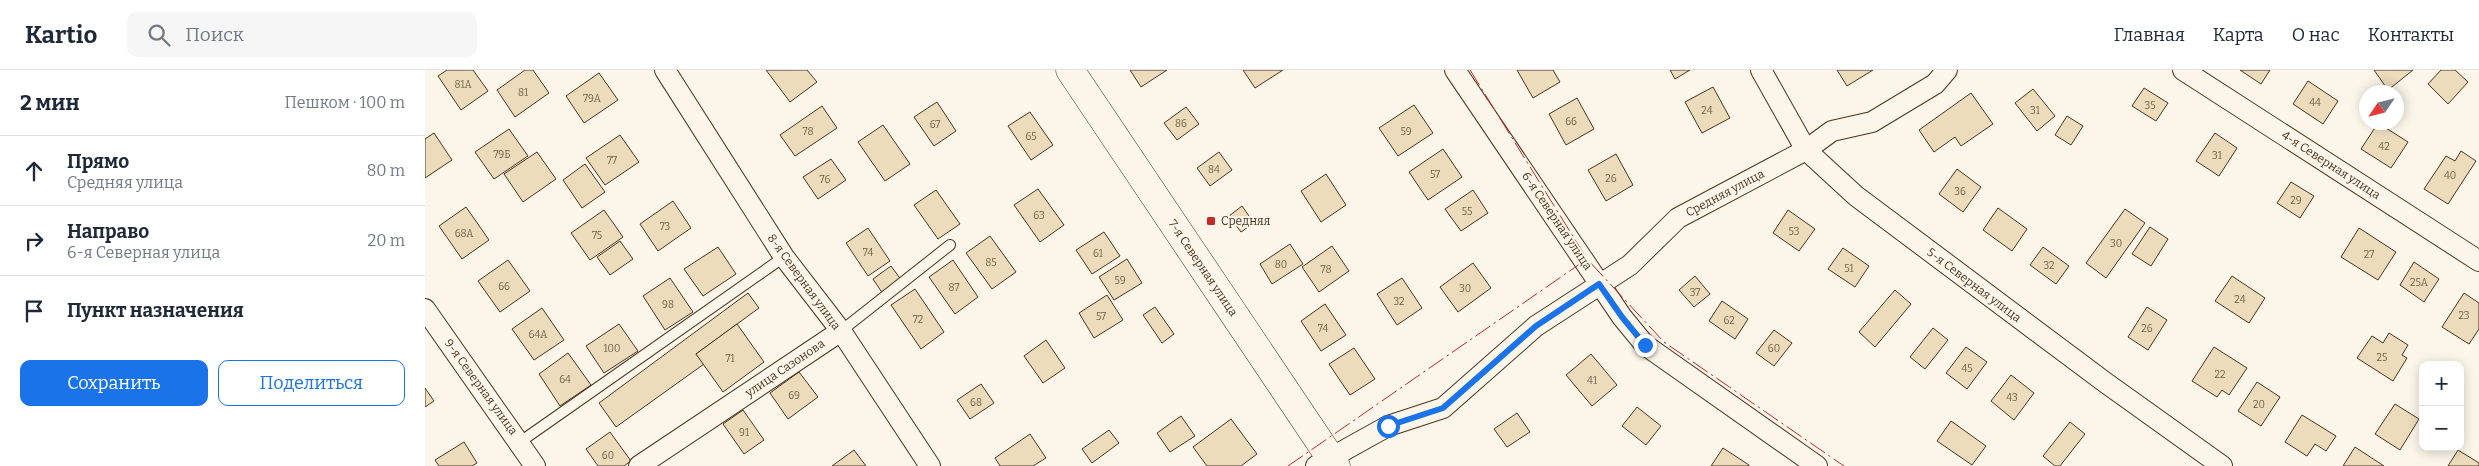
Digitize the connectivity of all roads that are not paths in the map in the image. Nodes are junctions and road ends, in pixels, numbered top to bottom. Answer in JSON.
{"nodes":[{"id":1,"x":665,"y":70,"type":"edge"},
{"id":2,"x":1070,"y":70,"type":"edge"},
{"id":3,"x":1455,"y":70,"type":"edge"},
{"id":4,"x":1761,"y":70,"type":"edge"},
{"id":5,"x":1947,"y":70,"type":"edge"},
{"id":6,"x":2183,"y":70,"type":"edge"},
{"id":7,"x":1806,"y":150,"type":"junction"},
{"id":8,"x":950,"y":245,"type":"dead end"},
{"id":9,"x":784,"y":257,"type":"junction"},
{"id":10,"x":2479,"y":261,"type":"edge"},
{"id":11,"x":1599,"y":284,"type":"junction"},
{"id":12,"x":425,"y":309,"type":"edge"},
{"id":13,"x":841,"y":331,"type":"junction"},
{"id":14,"x":520,"y":442,"type":"junction"},
{"id":15,"x":1328,"y":463,"type":"edge"},
{"id":16,"x":535,"y":466,"type":"edge"},
{"id":17,"x":639,"y":466,"type":"edge"},
{"id":18,"x":931,"y":466,"type":"edge"},
{"id":19,"x":1817,"y":466,"type":"edge"},
{"id":20,"x":2223,"y":466,"type":"edge"}],
"edges":[{"from":1,"to":9,"type":"street","name":"8-я Северная улица"},
{"from":2,"to":15,"type":"main road","name":"7-я Северная улица"},
{"from":3,"to":11,"type":"street","name":"6-я Северная улица"},
{"from":4,"to":7,"type":"street","name":"5-я Северная улица"},
{"from":5,"to":7,"type":"street","name":"Средняя улица"},
{"from":6,"to":10,"type":"street","name":"4-я Северная улица"},
{"from":7,"to":11,"type":"street","name":"Средняя улица"},
{"from":7,"to":20,"type":"street","name":"5-я Северная улица"},
{"from":8,"to":13,"type":"lane","name":"улица Сазонова"},
{"from":9,"to":13,"type":"street","name":"8-я Северная улица"},
{"from":9,"to":14,"type":"lane"},
{"from":11,"to":15,"type":"street","name":"Средняя улица"},
{"from":11,"to":19,"type":"street","name":"6-я Северная улица"},
{"from":12,"to":14,"type":"street","name":"9-я Северная улица"},
{"from":13,"to":17,"type":"street","name":"улица Сазонова"},
{"from":13,"to":18,"type":"street","name":"8-я Северная улица"},
{"from":14,"to":16,"type":"street","name":"9-я Северная улица"}]}
